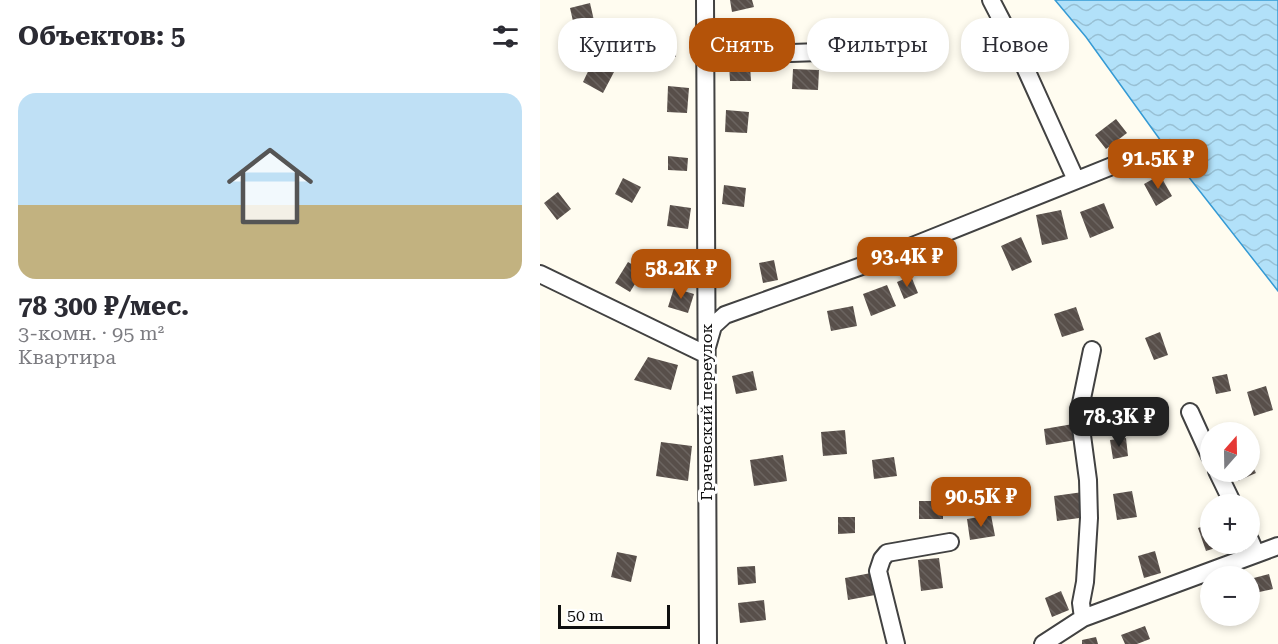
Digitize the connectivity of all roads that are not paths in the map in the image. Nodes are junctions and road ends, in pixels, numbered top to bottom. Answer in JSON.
{"nodes":[{"id":1,"x":705,"y":0,"type":"edge"},
{"id":2,"x":991,"y":0,"type":"edge"},
{"id":3,"x":705,"y":18,"type":"edge"},
{"id":4,"x":705,"y":72,"type":"edge"},
{"id":5,"x":1152,"y":150,"type":"dead end"},
{"id":6,"x":1076,"y":180,"type":"junction"},
{"id":7,"x":540,"y":274,"type":"edge"},
{"id":8,"x":1092,"y":350,"type":"dead end"},
{"id":9,"x":705,"y":354,"type":"junction"},
{"id":10,"x":1190,"y":412,"type":"dead end"},
{"id":11,"x":1200,"y":434,"type":"edge"},
{"id":12,"x":950,"y":542,"type":"dead end"},
{"id":13,"x":1278,"y":546,"type":"edge"},
{"id":14,"x":1260,"y":547,"type":"edge"},
{"id":15,"x":1236,"y":554,"type":"edge"},
{"id":16,"x":1083,"y":618,"type":"junction"},
{"id":17,"x":708,"y":644,"type":"edge"},
{"id":18,"x":896,"y":644,"type":"edge"},
{"id":19,"x":1043,"y":644,"type":"edge"}],
"edges":[{"from":1,"to":3,"type":"street","name":"Грачевский переулок"},
{"from":2,"to":6,"type":"street"},
{"from":4,"to":9,"type":"street","name":"Грачевский переулок"},
{"from":5,"to":6,"type":"street"},
{"from":6,"to":9,"type":"street"},
{"from":7,"to":9,"type":"street"},
{"from":8,"to":16,"type":"street"},
{"from":9,"to":17,"type":"street","name":"Грачевский переулок"},
{"from":10,"to":11,"type":"street"},
{"from":12,"to":18,"type":"street"},
{"from":13,"to":14,"type":"street"},
{"from":15,"to":16,"type":"street"},
{"from":16,"to":19,"type":"street"}]}
